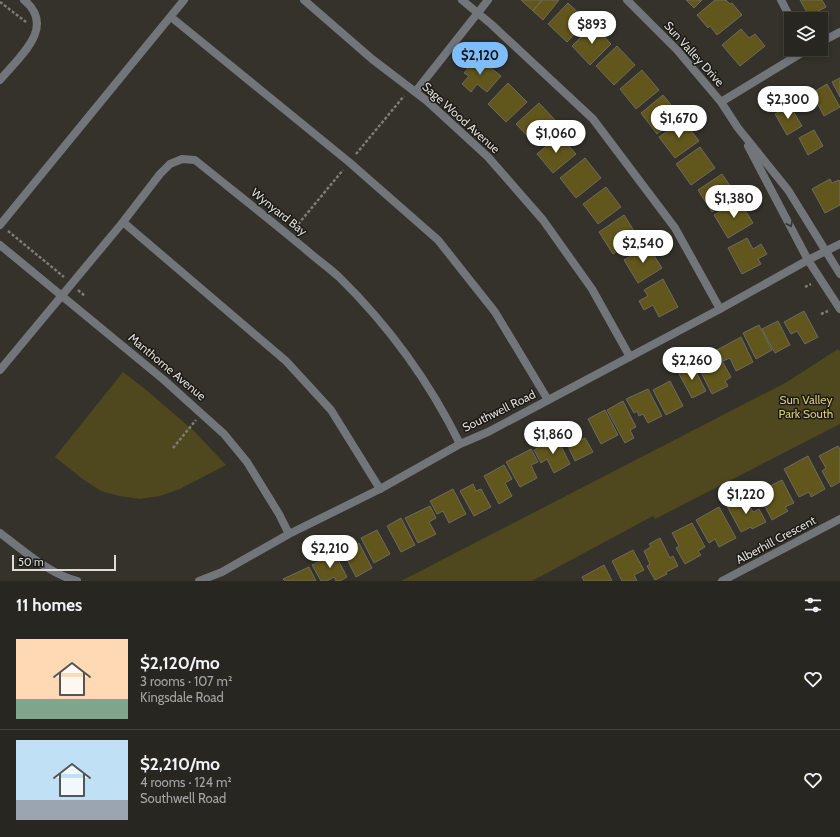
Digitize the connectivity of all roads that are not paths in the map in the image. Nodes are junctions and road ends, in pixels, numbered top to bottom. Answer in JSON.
{"nodes":[{"id":1,"x":24,"y":0,"type":"edge"},
{"id":2,"x":184,"y":0,"type":"edge"},
{"id":3,"x":304,"y":0,"type":"edge"},
{"id":4,"x":462,"y":0,"type":"edge"},
{"id":5,"x":488,"y":0,"type":"edge"},
{"id":6,"x":627,"y":0,"type":"edge"},
{"id":7,"x":781,"y":0,"type":"edge"},
{"id":8,"x":787,"y":12,"type":"edge"},
{"id":9,"x":477,"y":13,"type":"junction"},
{"id":10,"x":171,"y":17,"type":"junction"},
{"id":11,"x":840,"y":32,"type":"edge"},
{"id":12,"x":828,"y":38,"type":"edge"},
{"id":13,"x":797,"y":56,"type":"edge"},
{"id":14,"x":0,"y":80,"type":"edge"},
{"id":15,"x":416,"y":91,"type":"junction"},
{"id":16,"x":721,"y":102,"type":"junction"},
{"id":17,"x":738,"y":128,"type":"junction"},
{"id":18,"x":123,"y":222,"type":"junction"},
{"id":19,"x":0,"y":225,"type":"edge"},
{"id":20,"x":840,"y":244,"type":"edge"},
{"id":21,"x":0,"y":245,"type":"edge"},
{"id":22,"x":826,"y":252,"type":"junction"},
{"id":23,"x":808,"y":260,"type":"junction"},
{"id":24,"x":840,"y":274,"type":"edge"},
{"id":25,"x":61,"y":295,"type":"junction"},
{"id":26,"x":720,"y":309,"type":"junction"},
{"id":27,"x":840,"y":309,"type":"edge"},
{"id":28,"x":630,"y":357,"type":"junction"},
{"id":29,"x":0,"y":370,"type":"edge"},
{"id":30,"x":548,"y":400,"type":"junction"},
{"id":31,"x":460,"y":444,"type":"junction"},
{"id":32,"x":380,"y":489,"type":"junction"},
{"id":33,"x":840,"y":519,"type":"edge"},
{"id":34,"x":0,"y":533,"type":"edge"},
{"id":35,"x":289,"y":534,"type":"junction"},
{"id":36,"x":77,"y":581,"type":"edge"},
{"id":37,"x":199,"y":581,"type":"edge"},
{"id":38,"x":722,"y":581,"type":"edge"}],
"edges":[{"from":1,"to":14,"type":"street"},
{"from":2,"to":10,"type":"street"},
{"from":3,"to":15,"type":"street","name":"Sage Wood Avenue"},
{"from":4,"to":9,"type":"street"},
{"from":5,"to":9,"type":"street"},
{"from":6,"to":16,"type":"street","name":"Sun Valley Drive"},
{"from":7,"to":8,"type":"street"},
{"from":9,"to":15,"type":"street"},
{"from":9,"to":26,"type":"street"},
{"from":10,"to":19,"type":"street"},
{"from":10,"to":30,"type":"street"},
{"from":11,"to":12,"type":"street"},
{"from":13,"to":16,"type":"street"},
{"from":15,"to":28,"type":"street","name":"Sage Wood Avenue"},
{"from":16,"to":17,"type":"street","name":"Sun Valley Drive"},
{"from":17,"to":22,"type":"street","name":"Sun Valley Drive"},
{"from":17,"to":23,"type":"street","name":"Sun Valley Drive","one_way":true},
{"from":18,"to":25,"type":"street","name":"Wynyard Bay"},
{"from":18,"to":31,"type":"street","name":"Wynyard Bay"},
{"from":18,"to":32,"type":"street"},
{"from":20,"to":22,"type":"street","name":"Southwell Road"},
{"from":21,"to":25,"type":"street","name":"Manthorne Avenue"},
{"from":22,"to":23,"type":"street","name":"Southwell Road"},
{"from":22,"to":24,"type":"street","name":"Sun Valley Drive"},
{"from":23,"to":26,"type":"street","name":"Southwell Road"},
{"from":23,"to":27,"type":"street","name":"Sun Valley Drive"},
{"from":25,"to":29,"type":"street"},
{"from":25,"to":35,"type":"street","name":"Manthorne Avenue"},
{"from":26,"to":28,"type":"street","name":"Southwell Road"},
{"from":28,"to":30,"type":"street","name":"Southwell Road"},
{"from":30,"to":31,"type":"street","name":"Southwell Road"},
{"from":31,"to":32,"type":"street","name":"Southwell Road"},
{"from":32,"to":35,"type":"street","name":"Southwell Road"},
{"from":33,"to":38,"type":"street","name":"Alberhill Crescent"},
{"from":34,"to":36,"type":"street"},
{"from":35,"to":37,"type":"street","name":"Southwell Road"}]}
